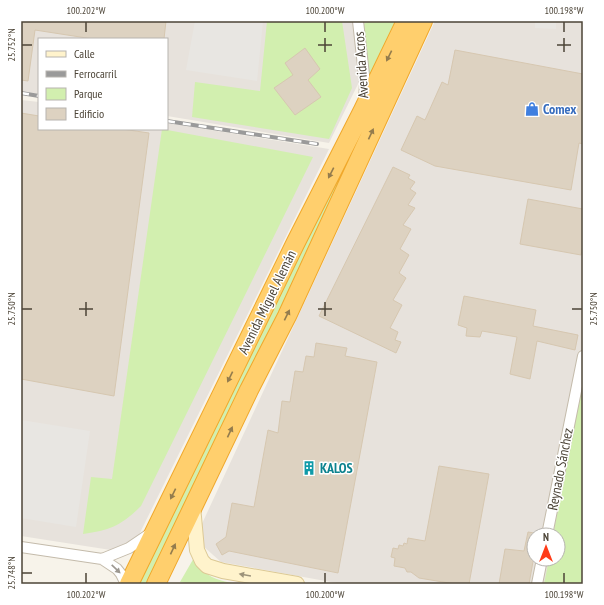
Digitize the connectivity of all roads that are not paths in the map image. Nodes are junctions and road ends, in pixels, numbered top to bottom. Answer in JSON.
{"nodes":[{"id":1,"x":358,"y":21,"type":"edge"},
{"id":2,"x":406,"y":21,"type":"edge"},
{"id":3,"x":423,"y":21,"type":"edge"},
{"id":4,"x":363,"y":110,"type":"junction"},
{"id":5,"x":583,"y":356,"type":"edge"},
{"id":6,"x":193,"y":506,"type":"junction"},
{"id":7,"x":549,"y":527,"type":"edge"},
{"id":8,"x":156,"y":529,"type":"junction"},
{"id":9,"x":21,"y":547,"type":"edge"},
{"id":10,"x":102,"y":559,"type":"junction"},
{"id":11,"x":540,"y":567,"type":"edge"},
{"id":12,"x":126,"y":584,"type":"edge"},
{"id":13,"x":129,"y":584,"type":"edge"},
{"id":14,"x":156,"y":584,"type":"edge"},
{"id":15,"x":297,"y":584,"type":"edge"},
{"id":16,"x":537,"y":584,"type":"edge"}],
"edges":[{"from":1,"to":4,"type":"street","name":"Avenida Acros"},
{"from":2,"to":4,"type":"highway","name":"Avenida Miguel Alemán","one_way":true},
{"from":6,"to":3,"type":"highway","name":"Avenida Miguel Alemán","one_way":true},
{"from":4,"to":8,"type":"highway","name":"Avenida Miguel Alemán","one_way":true},
{"from":5,"to":7,"type":"street","name":"Reynado Sánchez"},
{"from":14,"to":6,"type":"highway","name":"Avenida Miguel Alemán","one_way":true},
{"from":15,"to":6,"type":"main road","one_way":true},
{"from":8,"to":10,"type":"street"},
{"from":8,"to":13,"type":"highway","name":"Avenida Miguel Alemán"},
{"from":9,"to":10,"type":"street"},
{"from":10,"to":12,"type":"street","one_way":true},
{"from":11,"to":16,"type":"street"}]}
